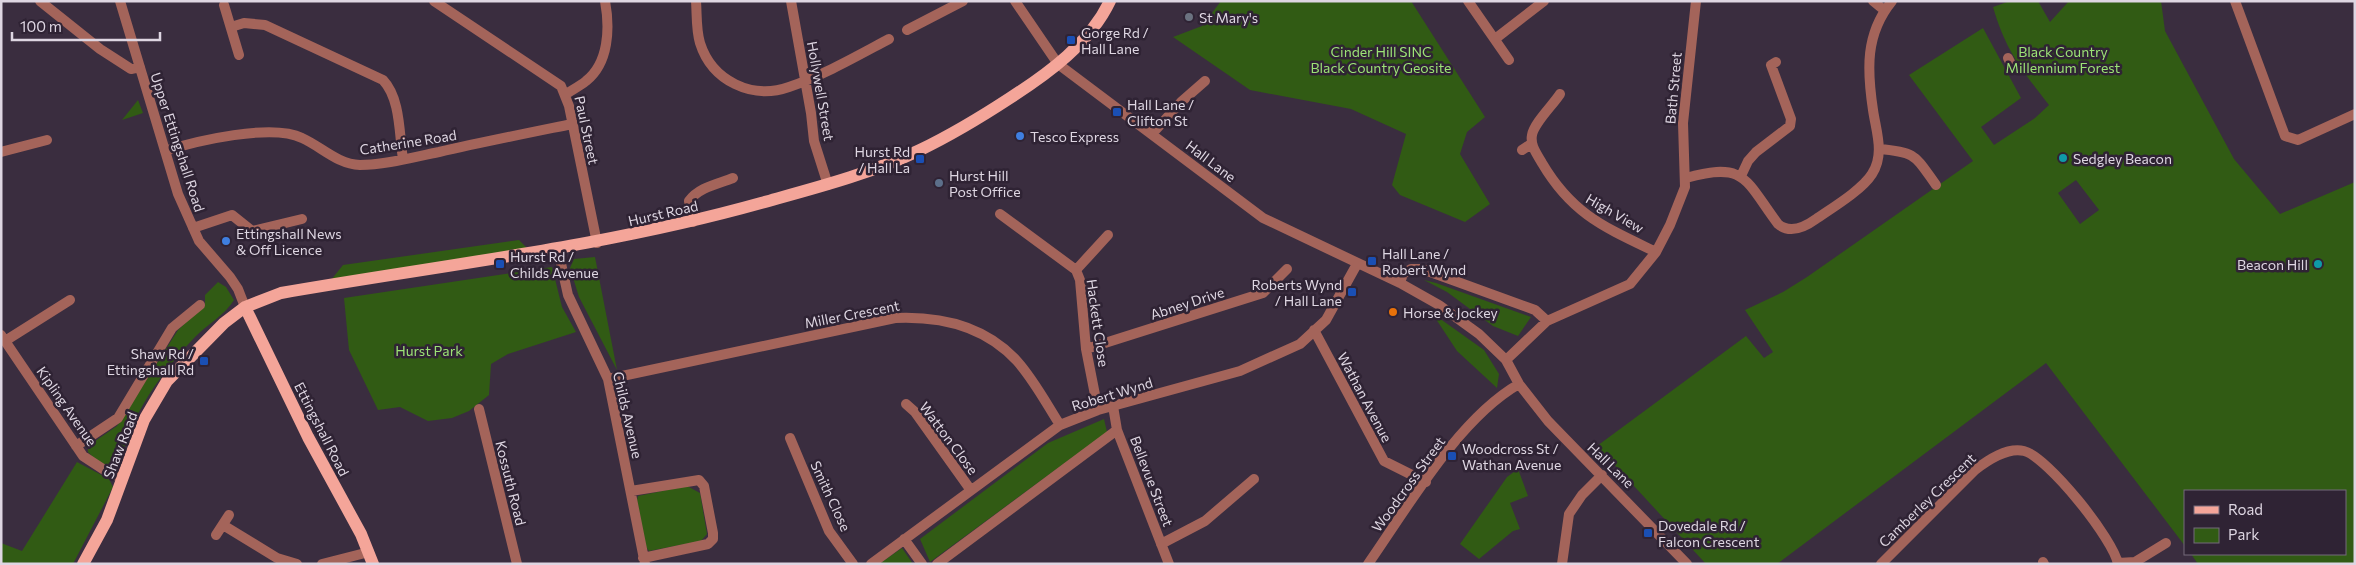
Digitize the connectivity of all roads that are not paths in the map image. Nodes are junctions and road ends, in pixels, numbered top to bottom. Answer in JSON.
{"nodes":[{"id":1,"x":40,"y":1,"type":"edge"},
{"id":2,"x":120,"y":1,"type":"edge"},
{"id":3,"x":434,"y":1,"type":"edge"},
{"id":4,"x":605,"y":1,"type":"edge"},
{"id":5,"x":696,"y":1,"type":"edge"},
{"id":6,"x":791,"y":1,"type":"edge"},
{"id":7,"x":963,"y":1,"type":"edge"},
{"id":8,"x":1015,"y":1,"type":"edge"},
{"id":9,"x":1110,"y":1,"type":"edge"},
{"id":10,"x":1468,"y":1,"type":"edge"},
{"id":11,"x":1544,"y":1,"type":"edge"},
{"id":12,"x":1696,"y":1,"type":"edge"},
{"id":13,"x":1872,"y":1,"type":"edge"},
{"id":14,"x":1892,"y":1,"type":"edge"},
{"id":15,"x":2236,"y":1,"type":"edge"},
{"id":16,"x":224,"y":5,"type":"dead end"},
{"id":17,"x":1884,"y":10,"type":"junction"},
{"id":18,"x":231,"y":27,"type":"junction"},
{"id":19,"x":907,"y":30,"type":"dead end"},
{"id":20,"x":889,"y":39,"type":"dead end"},
{"id":21,"x":1495,"y":39,"type":"junction"},
{"id":22,"x":239,"y":55,"type":"dead end"},
{"id":23,"x":1510,"y":60,"type":"dead end"},
{"id":24,"x":1776,"y":62,"type":"dead end"},
{"id":25,"x":1058,"y":64,"type":"junction"},
{"id":26,"x":140,"y":67,"type":"junction"},
{"id":27,"x":804,"y":81,"type":"junction"},
{"id":28,"x":1205,"y":81,"type":"dead end"},
{"id":29,"x":566,"y":94,"type":"junction"},
{"id":30,"x":1559,"y":101,"type":"dead end"},
{"id":31,"x":2355,"y":114,"type":"edge"},
{"id":32,"x":572,"y":124,"type":"junction"},
{"id":33,"x":1152,"y":134,"type":"junction"},
{"id":34,"x":47,"y":140,"type":"dead end"},
{"id":35,"x":1531,"y":144,"type":"junction"},
{"id":36,"x":1879,"y":149,"type":"junction"},
{"id":37,"x":1522,"y":150,"type":"dead end"},
{"id":38,"x":164,"y":151,"type":"junction"},
{"id":39,"x":1,"y":152,"type":"edge"},
{"id":40,"x":403,"y":159,"type":"junction"},
{"id":41,"x":1741,"y":176,"type":"junction"},
{"id":42,"x":733,"y":178,"type":"dead end"},
{"id":43,"x":1686,"y":178,"type":"junction"},
{"id":44,"x":828,"y":185,"type":"junction"},
{"id":45,"x":1936,"y":185,"type":"dead end"},
{"id":46,"x":1000,"y":214,"type":"dead end"},
{"id":47,"x":302,"y":219,"type":"dead end"},
{"id":48,"x":693,"y":222,"type":"junction"},
{"id":49,"x":193,"y":228,"type":"junction"},
{"id":50,"x":1108,"y":235,"type":"dead end"},
{"id":51,"x":597,"y":242,"type":"junction"},
{"id":52,"x":558,"y":250,"type":"junction"},
{"id":53,"x":1656,"y":252,"type":"junction"},
{"id":54,"x":1358,"y":264,"type":"junction"},
{"id":55,"x":1288,"y":269,"type":"dead end"},
{"id":56,"x":1076,"y":270,"type":"junction"},
{"id":57,"x":1400,"y":283,"type":"junction"},
{"id":58,"x":70,"y":300,"type":"dead end"},
{"id":59,"x":200,"y":305,"type":"dead end"},
{"id":60,"x":245,"y":307,"type":"junction"},
{"id":61,"x":1546,"y":321,"type":"junction"},
{"id":62,"x":1314,"y":330,"type":"junction"},
{"id":63,"x":3,"y":338,"type":"edge"},
{"id":64,"x":1086,"y":349,"type":"junction"},
{"id":65,"x":1506,"y":360,"type":"junction"},
{"id":66,"x":608,"y":379,"type":"junction"},
{"id":67,"x":1519,"y":384,"type":"junction"},
{"id":68,"x":906,"y":404,"type":"dead end"},
{"id":69,"x":1113,"y":406,"type":"junction"},
{"id":70,"x":479,"y":409,"type":"dead end"},
{"id":71,"x":1098,"y":410,"type":"junction"},
{"id":72,"x":1060,"y":425,"type":"junction"},
{"id":73,"x":1117,"y":430,"type":"junction"},
{"id":74,"x":790,"y":438,"type":"dead end"},
{"id":75,"x":76,"y":446,"type":"junction"},
{"id":76,"x":1602,"y":475,"type":"junction"},
{"id":77,"x":123,"y":478,"type":"junction"},
{"id":78,"x":1254,"y":479,"type":"dead end"},
{"id":79,"x":1426,"y":482,"type":"junction"},
{"id":80,"x":970,"y":489,"type":"junction"},
{"id":81,"x":631,"y":492,"type":"junction"},
{"id":82,"x":229,"y":515,"type":"dead end"},
{"id":83,"x":223,"y":525,"type":"junction"},
{"id":84,"x":216,"y":535,"type":"dead end"},
{"id":85,"x":904,"y":539,"type":"junction"},
{"id":86,"x":2166,"y":543,"type":"dead end"},
{"id":87,"x":1161,"y":544,"type":"junction"},
{"id":88,"x":371,"y":558,"type":"edge"},
{"id":89,"x":644,"y":561,"type":"edge"},
{"id":90,"x":2118,"y":563,"type":"edge"},
{"id":91,"x":83,"y":564,"type":"edge"},
{"id":92,"x":297,"y":564,"type":"edge"},
{"id":93,"x":322,"y":564,"type":"edge"},
{"id":94,"x":517,"y":564,"type":"edge"},
{"id":95,"x":853,"y":564,"type":"edge"},
{"id":96,"x":871,"y":564,"type":"edge"},
{"id":97,"x":922,"y":564,"type":"edge"},
{"id":98,"x":937,"y":564,"type":"edge"},
{"id":99,"x":1169,"y":564,"type":"edge"},
{"id":100,"x":1368,"y":564,"type":"edge"},
{"id":101,"x":1562,"y":564,"type":"edge"},
{"id":102,"x":1687,"y":564,"type":"edge"},
{"id":103,"x":1881,"y":564,"type":"edge"}],
"edges":[{"from":1,"to":26,"type":"street"},
{"from":2,"to":26,"type":"street","name":"Upper Ettingshall Road"},
{"from":3,"to":29,"type":"street","name":"Paul Street"},
{"from":4,"to":29,"type":"street"},
{"from":5,"to":27,"type":"street"},
{"from":6,"to":27,"type":"street","name":"Hollywell Street"},
{"from":7,"to":19,"type":"street"},
{"from":8,"to":25,"type":"street","name":"Hall Lane"},
{"from":9,"to":25,"type":"main road","name":"Hurst Road"},
{"from":10,"to":21,"type":"street"},
{"from":11,"to":21,"type":"street"},
{"from":12,"to":43,"type":"street","name":"Bath Street"},
{"from":13,"to":17,"type":"street"},
{"from":14,"to":17,"type":"street"},
{"from":15,"to":31,"type":"street"},
{"from":16,"to":18,"type":"street"},
{"from":17,"to":36,"type":"street"},
{"from":18,"to":22,"type":"street"},
{"from":18,"to":40,"type":"street"},
{"from":20,"to":27,"type":"street"},
{"from":21,"to":23,"type":"street"},
{"from":24,"to":41,"type":"street"},
{"from":25,"to":33,"type":"street","name":"Hall Lane"},
{"from":25,"to":44,"type":"main road","name":"Hurst Road"},
{"from":26,"to":38,"type":"street","name":"Upper Ettingshall Road"},
{"from":27,"to":44,"type":"street","name":"Hollywell Street"},
{"from":28,"to":33,"type":"street"},
{"from":29,"to":32,"type":"street","name":"Paul Street"},
{"from":30,"to":35,"type":"street"},
{"from":32,"to":40,"type":"street","name":"Catherine Road"},
{"from":32,"to":51,"type":"street","name":"Paul Street"},
{"from":33,"to":54,"type":"street","name":"Hall Lane"},
{"from":34,"to":39,"type":"street"},
{"from":35,"to":37,"type":"street"},
{"from":35,"to":53,"type":"street","name":"High View"},
{"from":36,"to":41,"type":"street"},
{"from":36,"to":45,"type":"street"},
{"from":38,"to":40,"type":"street","name":"Catherine Road"},
{"from":38,"to":49,"type":"street","name":"Upper Ettingshall Road"},
{"from":41,"to":43,"type":"street"},
{"from":42,"to":48,"type":"street"},
{"from":43,"to":53,"type":"street","name":"Bath Street"},
{"from":44,"to":48,"type":"main road","name":"Hurst Road"},
{"from":46,"to":56,"type":"street","name":"Hackett Close"},
{"from":47,"to":49,"type":"street"},
{"from":48,"to":51,"type":"main road","name":"Hurst Road"},
{"from":49,"to":60,"type":"street","name":"Upper Ettingshall Road"},
{"from":50,"to":56,"type":"street","name":"Hackett Close"},
{"from":51,"to":52,"type":"main road","name":"Hurst Road"},
{"from":52,"to":60,"type":"main road","name":"Hurst Road"},
{"from":52,"to":66,"type":"street","name":"Childs Avenue"},
{"from":53,"to":61,"type":"street","name":"Bath Street"},
{"from":54,"to":57,"type":"street","name":"Hall Lane"},
{"from":54,"to":62,"type":"street","name":"Robert Wynd"},
{"from":55,"to":64,"type":"street","name":"Abney Drive"},
{"from":56,"to":64,"type":"street","name":"Hackett Close"},
{"from":57,"to":61,"type":"street"},
{"from":57,"to":65,"type":"street","name":"Hall Lane"},
{"from":58,"to":63,"type":"street"},
{"from":59,"to":75,"type":"street","name":"Shaw Road"},
{"from":60,"to":77,"type":"main road","name":"Shaw Road"},
{"from":60,"to":88,"type":"main road","name":"Ettingshall Road"},
{"from":61,"to":65,"type":"street"},
{"from":62,"to":69,"type":"street","name":"Robert Wynd"},
{"from":62,"to":79,"type":"street","name":"Wathan Avenue"},
{"from":63,"to":75,"type":"street","name":"Kipling Avenue"},
{"from":64,"to":71,"type":"street","name":"Hackett Close"},
{"from":65,"to":67,"type":"street","name":"Hall Lane"},
{"from":66,"to":72,"type":"street","name":"Miller Crescent"},
{"from":66,"to":81,"type":"street","name":"Childs Avenue"},
{"from":67,"to":76,"type":"street","name":"Hall Lane"},
{"from":67,"to":79,"type":"street","name":"Woodcross Street"},
{"from":68,"to":80,"type":"street","name":"Watton Close"},
{"from":69,"to":71,"type":"street","name":"Robert Wynd"},
{"from":69,"to":73,"type":"street","name":"Bellevue Street"},
{"from":70,"to":94,"type":"street","name":"Kossuth Road"},
{"from":71,"to":72,"type":"street","name":"Robert Wynd"},
{"from":72,"to":80,"type":"street","name":"Robert Wynd"},
{"from":73,"to":87,"type":"street","name":"Bellevue Street"},
{"from":73,"to":98,"type":"street"},
{"from":74,"to":95,"type":"street","name":"Smith Close"},
{"from":75,"to":77,"type":"street","name":"Kipling Avenue"},
{"from":76,"to":101,"type":"street"},
{"from":76,"to":102,"type":"street","name":"Hall Lane"},
{"from":77,"to":91,"type":"main road","name":"Shaw Road"},
{"from":78,"to":87,"type":"street"},
{"from":79,"to":100,"type":"street","name":"Woodcross Street"},
{"from":80,"to":85,"type":"street","name":"Robert Wynd"},
{"from":81,"to":89,"type":"street","name":"Childs Avenue"},
{"from":81,"to":89,"type":"street"},
{"from":82,"to":83,"type":"street"},
{"from":83,"to":84,"type":"street"},
{"from":83,"to":92,"type":"street"},
{"from":85,"to":96,"type":"street","name":"Robert Wynd"},
{"from":85,"to":97,"type":"street"},
{"from":86,"to":90,"type":"street","name":"Camberley Crescent"},
{"from":87,"to":99,"type":"street","name":"Bellevue Street"},
{"from":88,"to":93,"type":"street"},
{"from":90,"to":103,"type":"street","name":"Camberley Crescent"}]}
